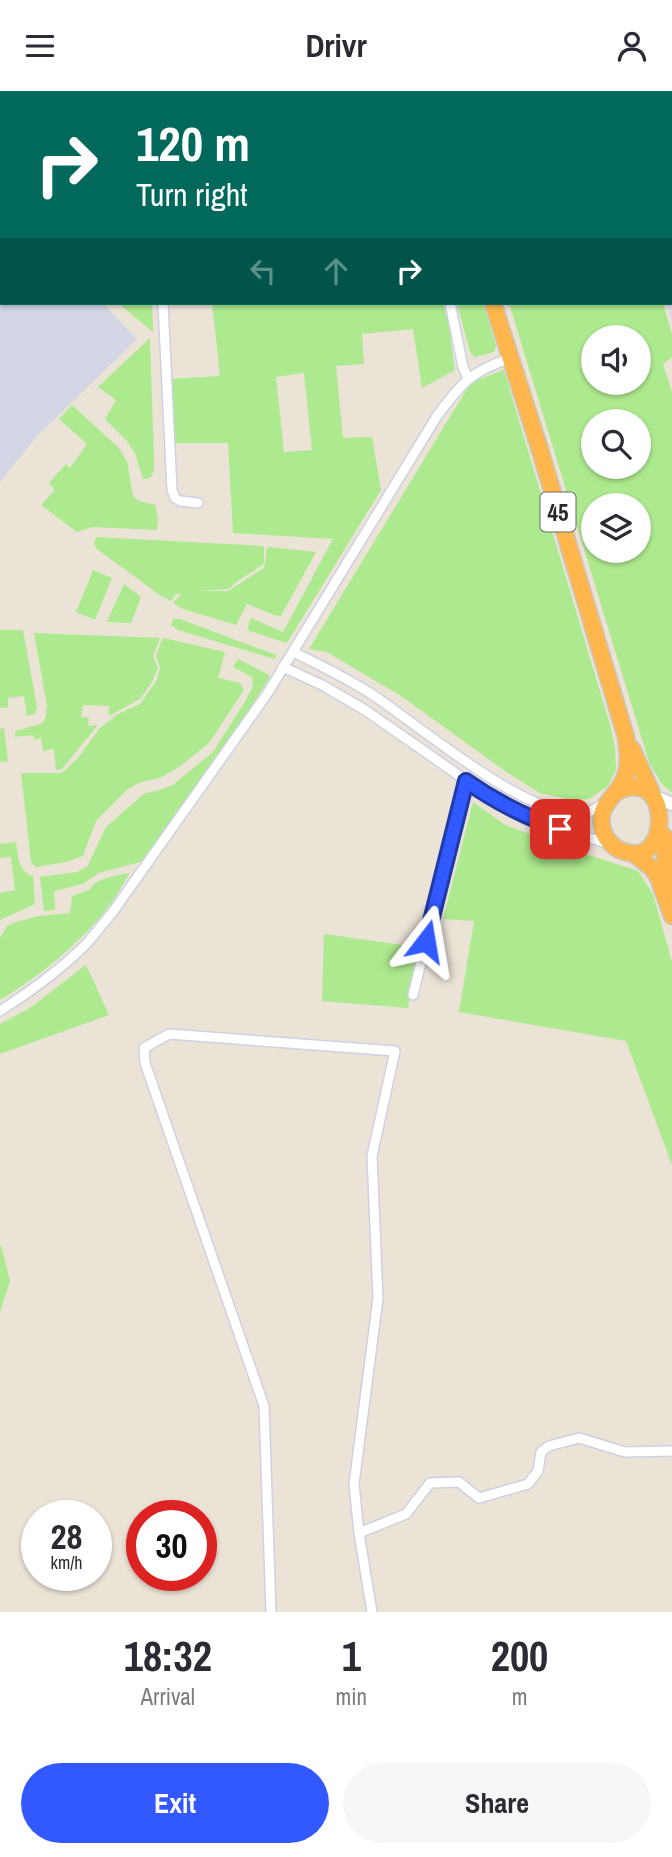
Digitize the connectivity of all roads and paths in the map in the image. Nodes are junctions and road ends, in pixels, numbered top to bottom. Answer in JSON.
{"nodes":[{"id":1,"x":163,"y":305,"type":"edge"},
{"id":2,"x":450,"y":305,"type":"edge"},
{"id":3,"x":494,"y":305,"type":"edge"},
{"id":4,"x":511,"y":358,"type":"junction"},
{"id":5,"x":468,"y":378,"type":"junction"},
{"id":6,"x":198,"y":502,"type":"dead end"},
{"id":7,"x":293,"y":652,"type":"junction"},
{"id":8,"x":283,"y":667,"type":"junction"},
{"id":9,"x":622,"y":721,"type":"junction"},
{"id":10,"x":466,"y":781,"type":"junction"},
{"id":11,"x":611,"y":797,"type":"junction"},
{"id":12,"x":661,"y":798,"type":"edge"},
{"id":13,"x":667,"y":831,"type":"edge"},
{"id":14,"x":612,"y":845,"type":"junction"},
{"id":15,"x":634,"y":854,"type":"junction"},
{"id":16,"x":672,"y":910,"type":"edge"},
{"id":17,"x":672,"y":916,"type":"edge"},
{"id":18,"x":412,"y":995,"type":"dead end"},
{"id":19,"x":0,"y":1011,"type":"edge"},
{"id":20,"x":672,"y":1451,"type":"edge"},
{"id":21,"x":359,"y":1533,"type":"junction"},
{"id":22,"x":271,"y":1612,"type":"edge"},
{"id":23,"x":372,"y":1612,"type":"edge"}],
"edges":[{"from":1,"to":6,"type":"street"},
{"from":2,"to":5,"type":"street"},
{"from":3,"to":4,"type":"highway","number":"45"},
{"from":4,"to":5,"type":"street"},
{"from":4,"to":9,"type":"highway","number":"45"},
{"from":5,"to":7,"type":"street"},
{"from":7,"to":8,"type":"street"},
{"from":7,"to":11,"type":"street"},
{"from":8,"to":10,"type":"street"},
{"from":8,"to":19,"type":"street"},
{"from":9,"to":11,"type":"highway","number":"45"},
{"from":9,"to":12,"type":"highway","number":"45"},
{"from":10,"to":14,"type":"street"},
{"from":10,"to":18,"type":"street"},
{"from":11,"to":12,"type":"highway"},
{"from":11,"to":14,"type":"highway","number":"45"},
{"from":12,"to":13,"type":"highway","number":"45"},
{"from":13,"to":15,"type":"highway"},
{"from":13,"to":16,"type":"highway","number":"45"},
{"from":14,"to":15,"type":"highway"},
{"from":15,"to":17,"type":"highway"},
{"from":20,"to":21,"type":"street"},
{"from":21,"to":22,"type":"street"},
{"from":21,"to":23,"type":"street"}]}
